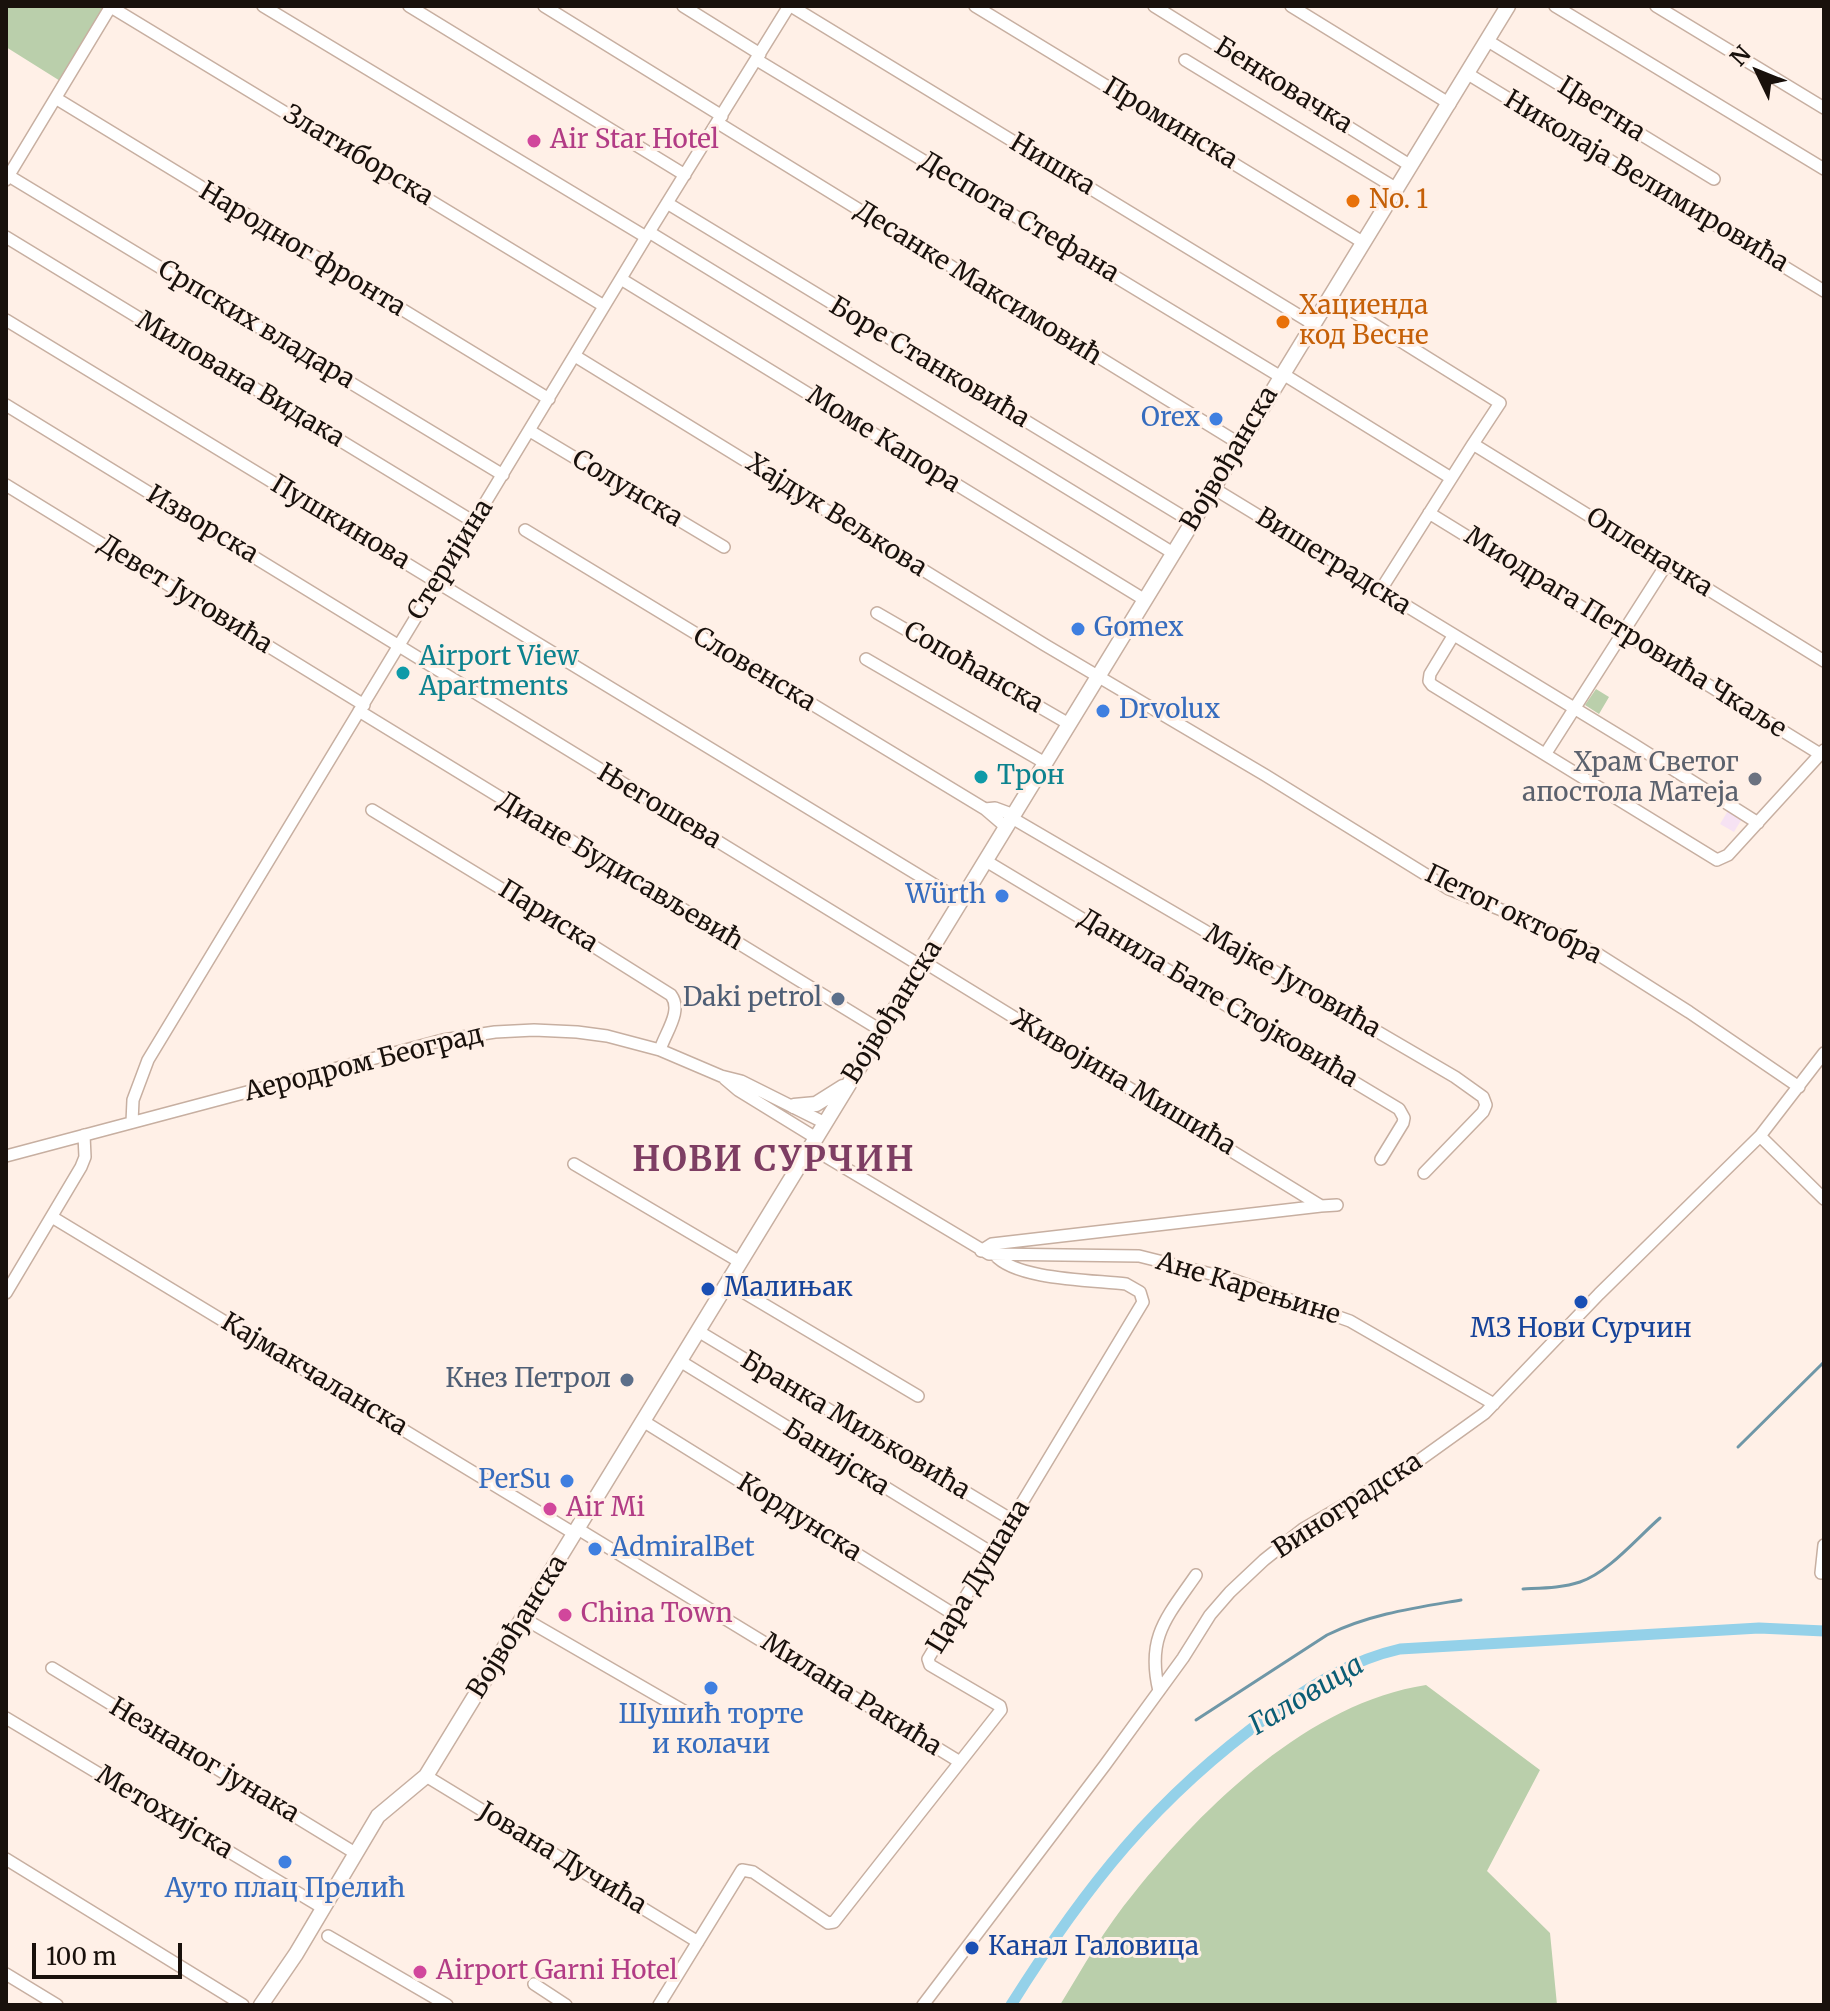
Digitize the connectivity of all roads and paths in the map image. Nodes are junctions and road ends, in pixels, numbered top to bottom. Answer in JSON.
{"nodes":[{"id":1,"x":111,"y":6,"type":"edge"},
{"id":2,"x":263,"y":6,"type":"edge"},
{"id":3,"x":409,"y":6,"type":"edge"},
{"id":4,"x":544,"y":6,"type":"edge"},
{"id":5,"x":683,"y":6,"type":"edge"},
{"id":6,"x":790,"y":6,"type":"edge"},
{"id":7,"x":975,"y":6,"type":"edge"},
{"id":8,"x":1154,"y":6,"type":"edge"},
{"id":9,"x":1291,"y":6,"type":"edge"},
{"id":10,"x":1508,"y":6,"type":"edge"},
{"id":11,"x":1555,"y":6,"type":"edge"},
{"id":12,"x":1656,"y":6,"type":"edge"},
{"id":13,"x":1488,"y":41,"type":"junction"},
{"id":14,"x":759,"y":57,"type":"junction"},
{"id":15,"x":1185,"y":60,"type":"dead end"},
{"id":16,"x":1468,"y":74,"type":"junction"},
{"id":17,"x":57,"y":99,"type":"junction"},
{"id":18,"x":1450,"y":104,"type":"junction"},
{"id":19,"x":1824,"y":108,"type":"edge"},
{"id":20,"x":720,"y":119,"type":"junction"},
{"id":21,"x":1411,"y":166,"type":"junction"},
{"id":22,"x":1824,"y":169,"type":"edge"},
{"id":23,"x":685,"y":175,"type":"junction"},
{"id":24,"x":8,"y":178,"type":"edge"},
{"id":25,"x":1714,"y":179,"type":"dead end"},
{"id":26,"x":1397,"y":189,"type":"junction"},
{"id":27,"x":667,"y":203,"type":"junction"},
{"id":28,"x":648,"y":235,"type":"junction"},
{"id":29,"x":6,"y":237,"type":"edge"},
{"id":30,"x":1364,"y":243,"type":"junction"},
{"id":31,"x":621,"y":279,"type":"junction"},
{"id":32,"x":1824,"y":291,"type":"edge"},
{"id":33,"x":1330,"y":297,"type":"junction"},
{"id":34,"x":604,"y":306,"type":"junction"},
{"id":35,"x":6,"y":320,"type":"edge"},
{"id":36,"x":1313,"y":324,"type":"junction"},
{"id":37,"x":575,"y":356,"type":"junction"},
{"id":38,"x":1282,"y":375,"type":"junction"},
{"id":39,"x":549,"y":399,"type":"junction"},
{"id":40,"x":6,"y":405,"type":"edge"},
{"id":41,"x":530,"y":431,"type":"junction"},
{"id":42,"x":1240,"y":444,"type":"junction"},
{"id":43,"x":1473,"y":444,"type":"junction"},
{"id":44,"x":503,"y":475,"type":"junction"},
{"id":45,"x":1451,"y":478,"type":"junction"},
{"id":46,"x":6,"y":485,"type":"edge"},
{"id":47,"x":1213,"y":488,"type":"junction"},
{"id":48,"x":1429,"y":513,"type":"junction"},
{"id":49,"x":474,"y":522,"type":"junction"},
{"id":50,"x":1192,"y":522,"type":"junction"},
{"id":51,"x":525,"y":530,"type":"dead end"},
{"id":52,"x":724,"y":547,"type":"dead end"},
{"id":53,"x":1173,"y":553,"type":"junction"},
{"id":54,"x":1666,"y":565,"type":"junction"},
{"id":55,"x":437,"y":582,"type":"junction"},
{"id":56,"x":1380,"y":591,"type":"junction"},
{"id":57,"x":1145,"y":600,"type":"junction"},
{"id":58,"x":877,"y":613,"type":"dead end"},
{"id":59,"x":1623,"y":630,"type":"junction"},
{"id":60,"x":1453,"y":636,"type":"junction"},
{"id":61,"x":399,"y":645,"type":"junction"},
{"id":62,"x":866,"y":659,"type":"dead end"},
{"id":63,"x":1824,"y":661,"type":"edge"},
{"id":64,"x":1098,"y":676,"type":"junction"},
{"id":65,"x":1574,"y":707,"type":"junction"},
{"id":66,"x":361,"y":708,"type":"junction"},
{"id":67,"x":1069,"y":724,"type":"junction"},
{"id":68,"x":1822,"y":752,"type":"edge"},
{"id":69,"x":1546,"y":753,"type":"junction"},
{"id":70,"x":1045,"y":763,"type":"junction"},
{"id":71,"x":372,"y":810,"type":"dead end"},
{"id":72,"x":1011,"y":820,"type":"junction"},
{"id":73,"x":1758,"y":823,"type":"junction"},
{"id":74,"x":986,"y":861,"type":"junction"},
{"id":75,"x":961,"y":901,"type":"junction"},
{"id":76,"x":923,"y":964,"type":"junction"},
{"id":77,"x":882,"y":1031,"type":"junction"},
{"id":78,"x":660,"y":1050,"type":"junction"},
{"id":79,"x":1824,"y":1053,"type":"edge"},
{"id":80,"x":721,"y":1076,"type":"junction"},
{"id":81,"x":850,"y":1082,"type":"junction"},
{"id":82,"x":1799,"y":1087,"type":"junction"},
{"id":83,"x":794,"y":1106,"type":"junction"},
{"id":84,"x":132,"y":1122,"type":"junction"},
{"id":85,"x":825,"y":1123,"type":"junction"},
{"id":86,"x":84,"y":1135,"type":"junction"},
{"id":87,"x":1760,"y":1136,"type":"junction"},
{"id":88,"x":813,"y":1142,"type":"junction"},
{"id":89,"x":6,"y":1156,"type":"edge"},
{"id":90,"x":1381,"y":1159,"type":"dead end"},
{"id":91,"x":574,"y":1164,"type":"dead end"},
{"id":92,"x":1424,"y":1173,"type":"dead end"},
{"id":93,"x":1824,"y":1199,"type":"edge"},
{"id":94,"x":1337,"y":1205,"type":"dead end"},
{"id":95,"x":1321,"y":1206,"type":"junction"},
{"id":96,"x":52,"y":1217,"type":"junction"},
{"id":97,"x":981,"y":1251,"type":"junction"},
{"id":98,"x":995,"y":1255,"type":"junction"},
{"id":99,"x":740,"y":1262,"type":"junction"},
{"id":100,"x":728,"y":1283,"type":"junction"},
{"id":101,"x":6,"y":1293,"type":"edge"},
{"id":102,"x":698,"y":1331,"type":"junction"},
{"id":103,"x":680,"y":1361,"type":"junction"},
{"id":104,"x":918,"y":1396,"type":"dead end"},
{"id":105,"x":1494,"y":1404,"type":"junction"},
{"id":106,"x":643,"y":1421,"type":"junction"},
{"id":107,"x":1012,"y":1520,"type":"junction"},
{"id":108,"x":576,"y":1531,"type":"junction"},
{"id":109,"x":1824,"y":1545,"type":"edge"},
{"id":110,"x":992,"y":1553,"type":"junction"},
{"id":111,"x":1821,"y":1573,"type":"dead end"},
{"id":112,"x":1196,"y":1575,"type":"dead end"},
{"id":113,"x":955,"y":1615,"type":"junction"},
{"id":114,"x":523,"y":1618,"type":"junction"},
{"id":115,"x":52,"y":1668,"type":"dead end"},
{"id":116,"x":1159,"y":1691,"type":"junction"},
{"id":117,"x":691,"y":1715,"type":"dead end"},
{"id":118,"x":6,"y":1718,"type":"edge"},
{"id":119,"x":960,"y":1762,"type":"junction"},
{"id":120,"x":426,"y":1776,"type":"junction"},
{"id":121,"x":355,"y":1853,"type":"junction"},
{"id":122,"x":6,"y":1859,"type":"edge"},
{"id":123,"x":323,"y":1908,"type":"junction"},
{"id":124,"x":328,"y":1936,"type":"dead end"},
{"id":125,"x":698,"y":1942,"type":"junction"},
{"id":126,"x":6,"y":1974,"type":"edge"},
{"id":127,"x":534,"y":1984,"type":"dead end"},
{"id":128,"x":57,"y":2005,"type":"edge"},
{"id":129,"x":243,"y":2005,"type":"edge"},
{"id":130,"x":261,"y":2005,"type":"edge"},
{"id":131,"x":447,"y":2005,"type":"edge"},
{"id":132,"x":566,"y":2005,"type":"edge"},
{"id":133,"x":659,"y":2005,"type":"edge"},
{"id":134,"x":923,"y":2005,"type":"edge"}],
"edges":[{"from":1,"to":17,"type":"street"},
{"from":1,"to":34,"type":"street","name":"Златиборска"},
{"from":2,"to":28,"type":"street"},
{"from":3,"to":23,"type":"street"},
{"from":4,"to":20,"type":"street","name":"Десанке Максимовић"},
{"from":5,"to":14,"type":"street","name":"Деспота Стефана"},
{"from":6,"to":14,"type":"street","name":"Стеријина"},
{"from":6,"to":36,"type":"street","name":"Нишка"},
{"from":7,"to":30,"type":"street","name":"Проминска"},
{"from":8,"to":21,"type":"street","name":"Бенковачка"},
{"from":9,"to":18,"type":"street"},
{"from":10,"to":13,"type":"main road","name":"Војвођанска"},
{"from":11,"to":22,"type":"street"},
{"from":12,"to":19,"type":"street"},
{"from":13,"to":16,"type":"main road","name":"Војвођанска"},
{"from":13,"to":25,"type":"street","name":"Цветна"},
{"from":14,"to":20,"type":"street","name":"Стеријина"},
{"from":14,"to":38,"type":"street","name":"Деспота Стефана"},
{"from":15,"to":26,"type":"street"},
{"from":16,"to":18,"type":"main road","name":"Војвођанска"},
{"from":16,"to":32,"type":"street","name":"Николаја Велимировића"},
{"from":17,"to":24,"type":"street"},
{"from":17,"to":39,"type":"street","name":"Народног фронта"},
{"from":18,"to":21,"type":"main road","name":"Војвођанска"},
{"from":20,"to":23,"type":"street","name":"Стеријина"},
{"from":20,"to":42,"type":"street","name":"Десанке Максимовић"},
{"from":21,"to":26,"type":"main road","name":"Војвођанска"},
{"from":23,"to":27,"type":"street","name":"Стеријина"},
{"from":24,"to":44,"type":"street","name":"Српских владара"},
{"from":26,"to":30,"type":"main road","name":"Војвођанска"},
{"from":27,"to":28,"type":"street","name":"Стеријина"},
{"from":27,"to":50,"type":"street","name":"Боре Станковића"},
{"from":28,"to":31,"type":"street","name":"Стеријина"},
{"from":28,"to":53,"type":"street"},
{"from":29,"to":49,"type":"street","name":"Милована Видака"},
{"from":30,"to":33,"type":"main road","name":"Војвођанска"},
{"from":31,"to":34,"type":"street","name":"Стеријина"},
{"from":31,"to":57,"type":"street","name":"Моме Капора"},
{"from":33,"to":36,"type":"main road","name":"Војвођанска"},
{"from":33,"to":43,"type":"street"},
{"from":34,"to":37,"type":"street","name":"Стеријина"},
{"from":35,"to":55,"type":"street","name":"Пушкинова"},
{"from":36,"to":38,"type":"main road","name":"Војвођанска"},
{"from":37,"to":39,"type":"street","name":"Стеријина"},
{"from":37,"to":64,"type":"street","name":"Хајдук Вељкова"},
{"from":38,"to":42,"type":"main road","name":"Војвођанска"},
{"from":38,"to":45,"type":"street"},
{"from":39,"to":41,"type":"street","name":"Стеријина"},
{"from":40,"to":61,"type":"street","name":"Изворска"},
{"from":41,"to":44,"type":"street","name":"Стеријина"},
{"from":41,"to":52,"type":"street","name":"Солунска"},
{"from":42,"to":47,"type":"main road","name":"Војвођанска"},
{"from":43,"to":45,"type":"street"},
{"from":43,"to":54,"type":"street","name":"Опленачка"},
{"from":44,"to":49,"type":"street","name":"Стеријина"},
{"from":45,"to":48,"type":"street"},
{"from":46,"to":66,"type":"street","name":"Девет Југовића"},
{"from":47,"to":50,"type":"main road","name":"Војвођанска"},
{"from":47,"to":56,"type":"street","name":"Вишеградска"},
{"from":48,"to":56,"type":"street"},
{"from":48,"to":59,"type":"street","name":"Миодрага Петровића Чкаље"},
{"from":49,"to":55,"type":"street","name":"Стеријина"},
{"from":50,"to":53,"type":"main road","name":"Војвођанска"},
{"from":51,"to":72,"type":"street","name":"Словенска"},
{"from":53,"to":57,"type":"main road","name":"Војвођанска"},
{"from":54,"to":59,"type":"street"},
{"from":54,"to":63,"type":"street","name":"Опленачка"},
{"from":55,"to":61,"type":"street","name":"Стеријина"},
{"from":55,"to":75,"type":"street","name":"Пушкинова"},
{"from":56,"to":60,"type":"street","name":"Вишеградска"},
{"from":57,"to":64,"type":"main road","name":"Војвођанска"},
{"from":58,"to":67,"type":"street","name":"Сопоћанска"},
{"from":59,"to":65,"type":"street"},
{"from":59,"to":68,"type":"street","name":"Миодрага Петровића Чкаље"},
{"from":60,"to":65,"type":"street","name":"Вишеградска"},
{"from":60,"to":69,"type":"street"},
{"from":61,"to":66,"type":"street","name":"Стеријина"},
{"from":61,"to":76,"type":"street","name":"Његошева"},
{"from":62,"to":70,"type":"street"},
{"from":64,"to":67,"type":"main road","name":"Војвођанска"},
{"from":64,"to":82,"type":"street","name":"Петог октобра"},
{"from":65,"to":69,"type":"street"},
{"from":65,"to":73,"type":"street","name":"Вишеградска"},
{"from":66,"to":77,"type":"street","name":"Диане Будисављевић"},
{"from":66,"to":84,"type":"street","name":"Стеријина"},
{"from":67,"to":70,"type":"main road","name":"Војвођанска"},
{"from":68,"to":73,"type":"street"},
{"from":69,"to":73,"type":"street"},
{"from":70,"to":72,"type":"main road","name":"Војвођанска"},
{"from":71,"to":78,"type":"street","name":"Париска"},
{"from":72,"to":74,"type":"main road","name":"Војвођанска"},
{"from":72,"to":92,"type":"street","name":"Мајке Југовића"},
{"from":74,"to":75,"type":"main road","name":"Војвођанска"},
{"from":74,"to":90,"type":"street","name":"Данила Бате Стојковића"},
{"from":75,"to":76,"type":"main road","name":"Војвођанска"},
{"from":76,"to":77,"type":"main road","name":"Војвођанска"},
{"from":76,"to":95,"type":"street","name":"Живојина Мишића"},
{"from":77,"to":81,"type":"main road","name":"Војвођанска"},
{"from":78,"to":80,"type":"street","name":"Аеродром Београд"},
{"from":78,"to":84,"type":"street","name":"Аеродром Београд"},
{"from":79,"to":82,"type":"street","name":"Виноградска"},
{"from":80,"to":83,"type":"street","name":"Аеродром Београд"},
{"from":80,"to":88,"type":"street","name":"Аеродром Београд"},
{"from":81,"to":83,"type":"main road"},
{"from":81,"to":85,"type":"main road","name":"Војвођанска"},
{"from":82,"to":87,"type":"street","name":"Виноградска"},
{"from":83,"to":85,"type":"street","name":"Аеродром Београд"},
{"from":84,"to":86,"type":"street","name":"Аеродром Београд"},
{"from":85,"to":88,"type":"main road","name":"Војвођанска"},
{"from":86,"to":89,"type":"street","name":"Аеродром Београд"},
{"from":86,"to":96,"type":"street"},
{"from":87,"to":93,"type":"street"},
{"from":87,"to":105,"type":"street","name":"Виноградска"},
{"from":88,"to":97,"type":"street","name":"Ане Карењине"},
{"from":88,"to":99,"type":"main road","name":"Војвођанска"},
{"from":91,"to":99,"type":"street"},
{"from":94,"to":95,"type":"street"},
{"from":95,"to":97,"type":"street","name":"Ане Карењине"},
{"from":96,"to":101,"type":"street"},
{"from":96,"to":108,"type":"street","name":"Кајмакчаланска"},
{"from":97,"to":98,"type":"street","name":"Ане Карењине"},
{"from":98,"to":105,"type":"street","name":"Ане Карењине"},
{"from":98,"to":107,"type":"street","name":"Цара Душана"},
{"from":99,"to":100,"type":"main road","name":"Војвођанска"},
{"from":100,"to":102,"type":"main road","name":"Војвођанска"},
{"from":100,"to":104,"type":"street"},
{"from":102,"to":103,"type":"main road","name":"Војвођанска"},
{"from":102,"to":107,"type":"street","name":"Бранка Миљковића"},
{"from":103,"to":106,"type":"main road","name":"Војвођанска"},
{"from":103,"to":110,"type":"street","name":"Банијска"},
{"from":105,"to":116,"type":"street","name":"Виноградска"},
{"from":106,"to":108,"type":"main road","name":"Војвођанска"},
{"from":106,"to":113,"type":"street","name":"Кордунска"},
{"from":107,"to":110,"type":"street","name":"Цара Душана"},
{"from":108,"to":114,"type":"main road","name":"Војвођанска"},
{"from":108,"to":119,"type":"street","name":"Милана Ракића"},
{"from":109,"to":111,"type":"street"},
{"from":110,"to":113,"type":"street","name":"Цара Душана"},
{"from":112,"to":116,"type":"street"},
{"from":113,"to":119,"type":"street","name":"Цара Душана"},
{"from":114,"to":117,"type":"street"},
{"from":114,"to":120,"type":"main road","name":"Војвођанска"},
{"from":115,"to":121,"type":"street","name":"Незнаног јунака"},
{"from":116,"to":134,"type":"street","name":"Виноградска"},
{"from":118,"to":123,"type":"street","name":"Метохијска"},
{"from":119,"to":125,"type":"street","name":"Цара Душана"},
{"from":120,"to":121,"type":"main road","name":"Војвођанска"},
{"from":120,"to":125,"type":"street","name":"Јована Дучића"},
{"from":121,"to":123,"type":"main road","name":"Војвођанска"},
{"from":122,"to":129,"type":"street"},
{"from":123,"to":130,"type":"main road","name":"Војвођанска"},
{"from":124,"to":131,"type":"street"},
{"from":125,"to":133,"type":"street","name":"Цара Душана"},
{"from":126,"to":128,"type":"street"},
{"from":127,"to":132,"type":"street"}]}
